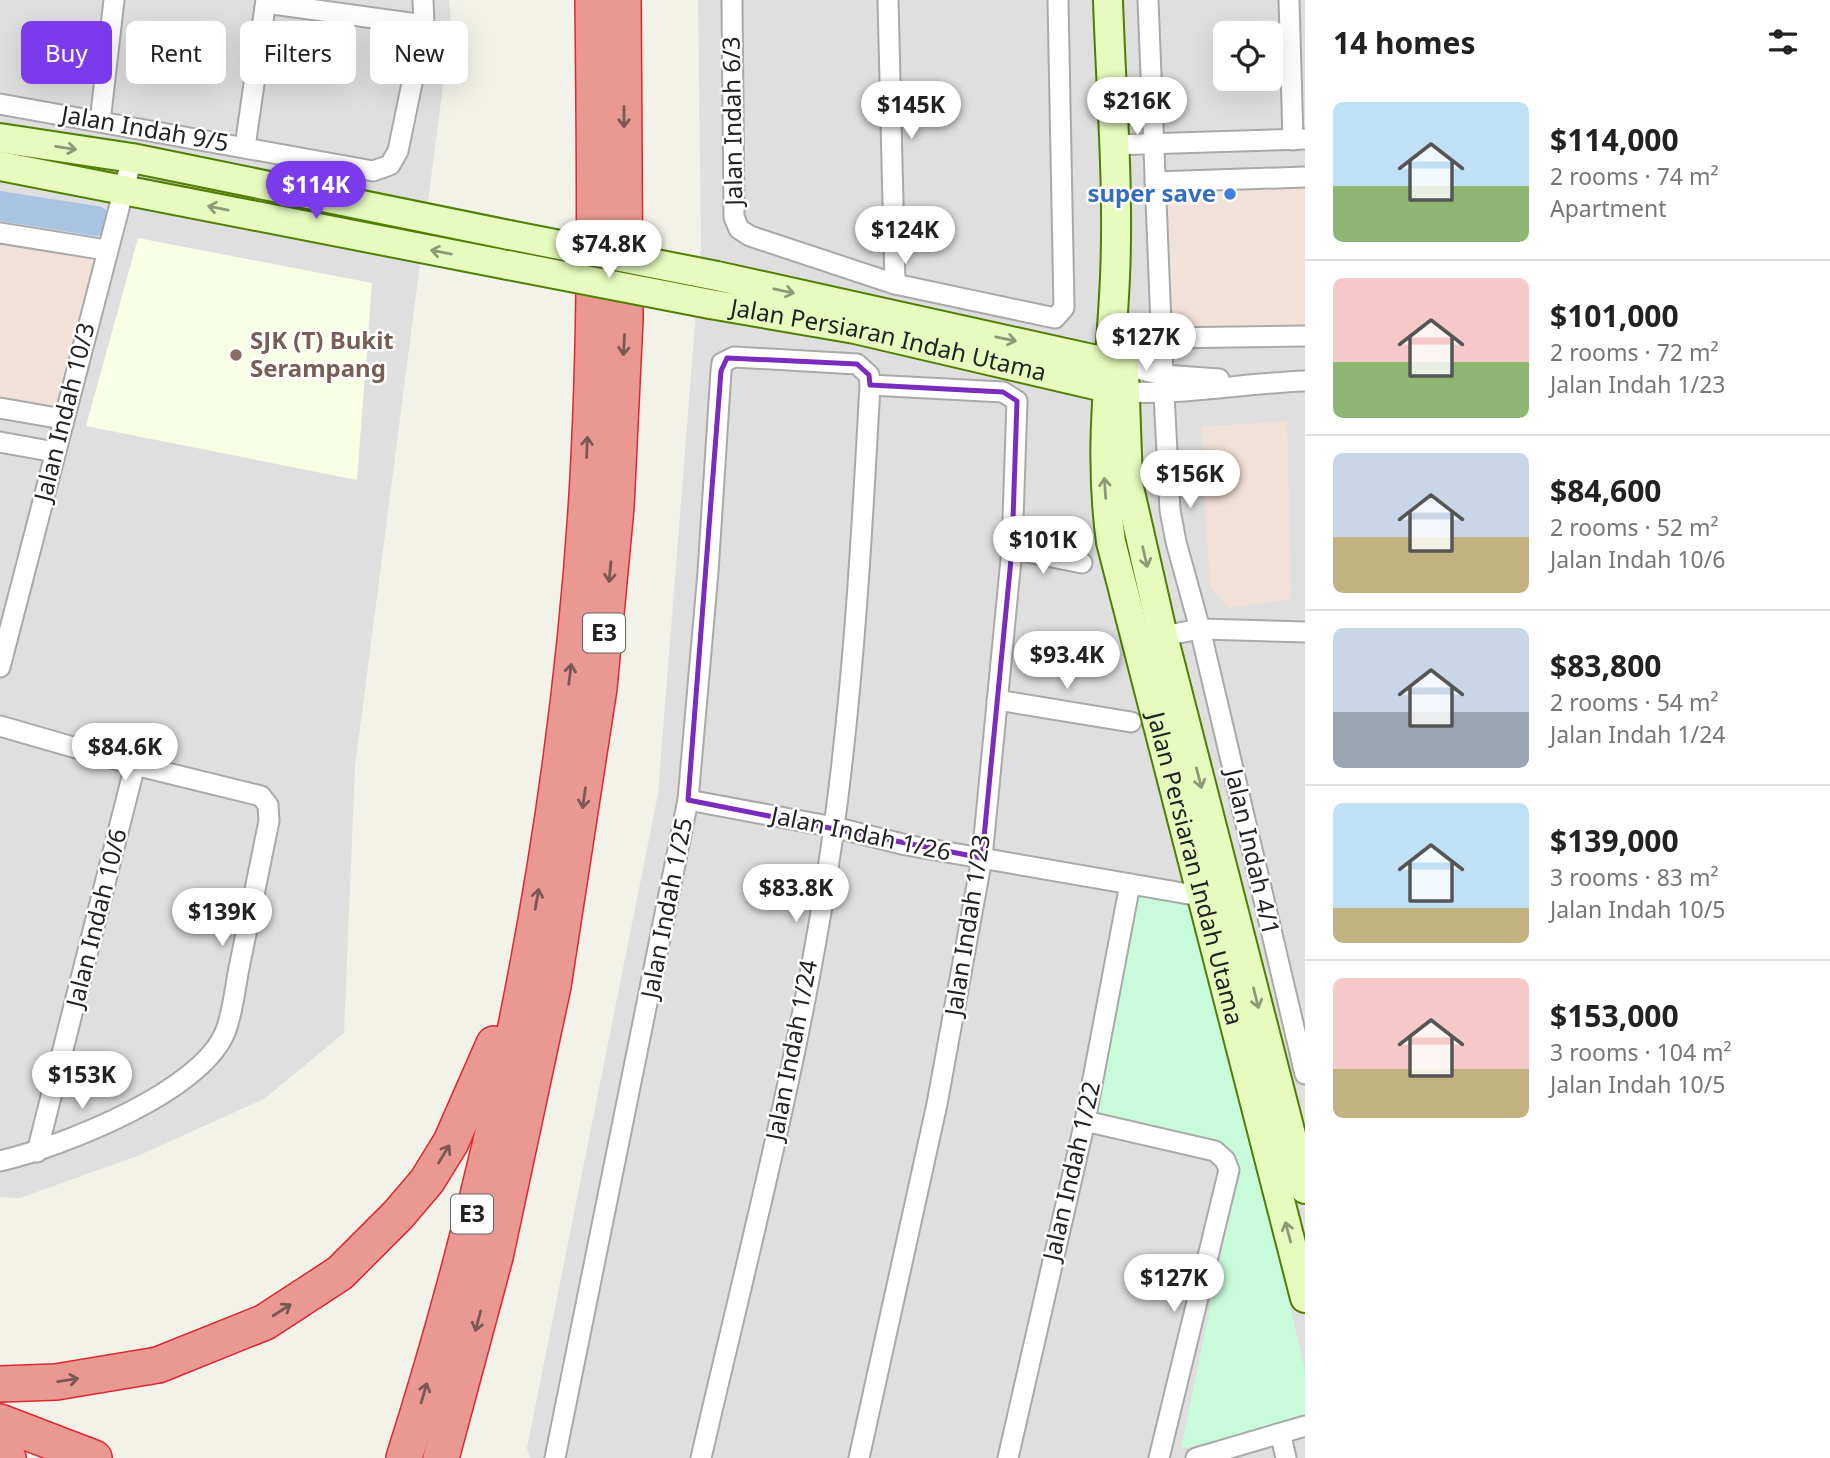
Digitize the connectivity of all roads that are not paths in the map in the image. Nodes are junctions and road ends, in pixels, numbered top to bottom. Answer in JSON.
{"nodes":[{"id":1,"x":114,"y":0,"type":"edge"},
{"id":2,"x":423,"y":0,"type":"edge"},
{"id":3,"x":593,"y":0,"type":"edge"},
{"id":4,"x":623,"y":0,"type":"edge"},
{"id":5,"x":732,"y":0,"type":"edge"},
{"id":6,"x":888,"y":0,"type":"edge"},
{"id":7,"x":1058,"y":0,"type":"edge"},
{"id":8,"x":1108,"y":0,"type":"edge"},
{"id":9,"x":1148,"y":0,"type":"edge"},
{"id":10,"x":1289,"y":0,"type":"edge"},
{"id":11,"x":266,"y":1,"type":"edge"},
{"id":12,"x":403,"y":21,"type":"edge"},
{"id":13,"x":424,"y":21,"type":"edge"},
{"id":14,"x":412,"y":84,"type":"edge"},
{"id":15,"x":0,"y":104,"type":"edge"},
{"id":16,"x":100,"y":122,"type":"junction"},
{"id":17,"x":1299,"y":140,"type":"edge"},
{"id":18,"x":1153,"y":144,"type":"junction"},
{"id":19,"x":1112,"y":145,"type":"junction"},
{"id":20,"x":245,"y":147,"type":"junction"},
{"id":21,"x":7,"y":152,"type":"edge"},
{"id":22,"x":132,"y":158,"type":"junction"},
{"id":23,"x":1305,"y":177,"type":"edge"},
{"id":24,"x":1155,"y":182,"type":"junction"},
{"id":25,"x":123,"y":189,"type":"junction"},
{"id":26,"x":0,"y":233,"type":"edge"},
{"id":27,"x":106,"y":250,"type":"junction"},
{"id":28,"x":895,"y":284,"type":"junction"},
{"id":29,"x":1305,"y":336,"type":"edge"},
{"id":30,"x":1161,"y":338,"type":"junction"},
{"id":31,"x":1116,"y":377,"type":"junction"},
{"id":32,"x":1305,"y":381,"type":"edge"},
{"id":33,"x":1163,"y":384,"type":"junction"},
{"id":34,"x":870,"y":385,"type":"junction"},
{"id":35,"x":0,"y":408,"type":"edge"},
{"id":36,"x":63,"y":419,"type":"junction"},
{"id":37,"x":0,"y":442,"type":"edge"},
{"id":38,"x":55,"y":452,"type":"junction"},
{"id":39,"x":1012,"y":549,"type":"junction"},
{"id":40,"x":1082,"y":563,"type":"dead end"},
{"id":41,"x":1200,"y":629,"type":"junction"},
{"id":42,"x":1305,"y":632,"type":"edge"},
{"id":43,"x":1163,"y":636,"type":"junction"},
{"id":44,"x":0,"y":667,"type":"edge"},
{"id":45,"x":997,"y":700,"type":"junction"},
{"id":46,"x":1131,"y":722,"type":"dead end"},
{"id":47,"x":0,"y":726,"type":"edge"},
{"id":48,"x":135,"y":765,"type":"junction"},
{"id":49,"x":688,"y":800,"type":"junction"},
{"id":50,"x":834,"y":827,"type":"junction"},
{"id":51,"x":982,"y":858,"type":"junction"},
{"id":52,"x":1130,"y":884,"type":"junction"},
{"id":53,"x":1200,"y":896,"type":"junction"},
{"id":54,"x":526,"y":966,"type":"junction"},
{"id":55,"x":1305,"y":1074,"type":"edge"},
{"id":56,"x":1084,"y":1121,"type":"junction"},
{"id":57,"x":37,"y":1152,"type":"junction"},
{"id":58,"x":0,"y":1161,"type":"edge"},
{"id":59,"x":1305,"y":1189,"type":"edge"},
{"id":60,"x":1305,"y":1298,"type":"edge"},
{"id":61,"x":0,"y":1384,"type":"edge"},
{"id":62,"x":0,"y":1422,"type":"edge"},
{"id":63,"x":1305,"y":1426,"type":"edge"},
{"id":64,"x":1281,"y":1436,"type":"junction"},
{"id":65,"x":0,"y":1455,"type":"edge"},
{"id":66,"x":8,"y":1458,"type":"edge"},
{"id":67,"x":94,"y":1458,"type":"edge"},
{"id":68,"x":404,"y":1458,"type":"edge"},
{"id":69,"x":440,"y":1458,"type":"edge"},
{"id":70,"x":555,"y":1458,"type":"edge"},
{"id":71,"x":701,"y":1458,"type":"edge"},
{"id":72,"x":859,"y":1458,"type":"edge"},
{"id":73,"x":1008,"y":1458,"type":"edge"},
{"id":74,"x":1159,"y":1458,"type":"edge"},
{"id":75,"x":1196,"y":1458,"type":"edge"},
{"id":76,"x":1286,"y":1458,"type":"edge"}],
"edges":[{"from":1,"to":16,"type":"street"},
{"from":2,"to":13,"type":"street"},
{"from":54,"to":3,"type":"highway","number":"E3","one_way":true},
{"from":4,"to":69,"type":"highway","number":"E3","one_way":true},
{"from":5,"to":28,"type":"street","name":"Jalan Indah 6/3"},
{"from":6,"to":28,"type":"street"},
{"from":7,"to":28,"type":"street"},
{"from":8,"to":19,"type":"main road"},
{"from":9,"to":18,"type":"street","name":"Jalan Indah 4/1"},
{"from":10,"to":17,"type":"street"},
{"from":11,"to":12,"type":"street"},
{"from":11,"to":20,"type":"street"},
{"from":14,"to":20,"type":"street","name":"Jalan Indah 9/5"},
{"from":15,"to":16,"type":"street","name":"Jalan Indah 9/5"},
{"from":16,"to":20,"type":"street","name":"Jalan Indah 9/5"},
{"from":17,"to":18,"type":"street"},
{"from":18,"to":19,"type":"street"},
{"from":18,"to":24,"type":"street","name":"Jalan Indah 4/1"},
{"from":19,"to":31,"type":"main road"},
{"from":21,"to":22,"type":"main road","name":"Jalan Persiaran Indah Utama","one_way":true},
{"from":21,"to":25,"type":"main road","name":"Jalan Persiaran Indah Utama"},
{"from":22,"to":25,"type":"street","name":"Jalan Indah 10/3"},
{"from":22,"to":31,"type":"main road","name":"Jalan Persiaran Indah Utama","one_way":true,"bridge":true},
{"from":23,"to":24,"type":"street"},
{"from":24,"to":30,"type":"street","name":"Jalan Indah 4/1"},
{"from":25,"to":27,"type":"street","name":"Jalan Indah 10/3"},
{"from":31,"to":25,"type":"main road","name":"Jalan Persiaran Indah Utama","one_way":true,"bridge":true},
{"from":26,"to":27,"type":"street"},
{"from":27,"to":36,"type":"street","name":"Jalan Indah 10/3"},
{"from":29,"to":30,"type":"street"},
{"from":30,"to":33,"type":"street","name":"Jalan Indah 4/1"},
{"from":31,"to":33,"type":"street"},
{"from":31,"to":43,"type":"main road","name":"Jalan Persiaran Indah Utama","one_way":true},
{"from":53,"to":31,"type":"main road","name":"Jalan Persiaran Indah Utama","one_way":true},
{"from":32,"to":33,"type":"street"},
{"from":33,"to":41,"type":"street","name":"Jalan Indah 4/1"},
{"from":34,"to":39,"type":"street","name":"Jalan Indah 1/23"},
{"from":34,"to":49,"type":"street","name":"Jalan Indah 1/25"},
{"from":34,"to":50,"type":"street","name":"Jalan Indah 1/24"},
{"from":35,"to":36,"type":"street"},
{"from":36,"to":38,"type":"street","name":"Jalan Indah 10/3"},
{"from":37,"to":38,"type":"street"},
{"from":38,"to":44,"type":"street","name":"Jalan Indah 10/3"},
{"from":39,"to":40,"type":"street"},
{"from":39,"to":45,"type":"street","name":"Jalan Indah 1/23"},
{"from":41,"to":42,"type":"street"},
{"from":41,"to":43,"type":"street"},
{"from":41,"to":55,"type":"street","name":"Jalan Indah 4/1"},
{"from":43,"to":59,"type":"main road","name":"Jalan Persiaran Indah Utama","one_way":true},
{"from":45,"to":46,"type":"street"},
{"from":45,"to":51,"type":"street","name":"Jalan Indah 1/23"},
{"from":47,"to":48,"type":"street"},
{"from":48,"to":57,"type":"street","name":"Jalan Indah 10/6"},
{"from":48,"to":57,"type":"street"},
{"from":49,"to":50,"type":"street","name":"Jalan Indah 1/26"},
{"from":49,"to":70,"type":"street","name":"Jalan Indah 1/25"},
{"from":50,"to":51,"type":"street","name":"Jalan Indah 1/26"},
{"from":50,"to":71,"type":"street","name":"Jalan Indah 1/24"},
{"from":51,"to":52,"type":"street","name":"Jalan Indah 1/26"},
{"from":51,"to":72,"type":"street","name":"Jalan Indah 1/23"},
{"from":52,"to":53,"type":"street","name":"Jalan Indah 1/26"},
{"from":52,"to":56,"type":"street","name":"Jalan Indah 1/22"},
{"from":60,"to":53,"type":"main road","name":"Jalan Persiaran Indah Utama","one_way":true},
{"from":61,"to":54,"type":"highway","one_way":true},
{"from":68,"to":54,"type":"highway","number":"E3","one_way":true},
{"from":56,"to":73,"type":"street","name":"Jalan Indah 1/22"},
{"from":56,"to":74,"type":"street"},
{"from":57,"to":58,"type":"street"},
{"from":62,"to":67,"type":"highway"},
{"from":63,"to":64,"type":"street"},
{"from":64,"to":75,"type":"street"},
{"from":64,"to":76,"type":"street"},
{"from":65,"to":66,"type":"highway"}]}
